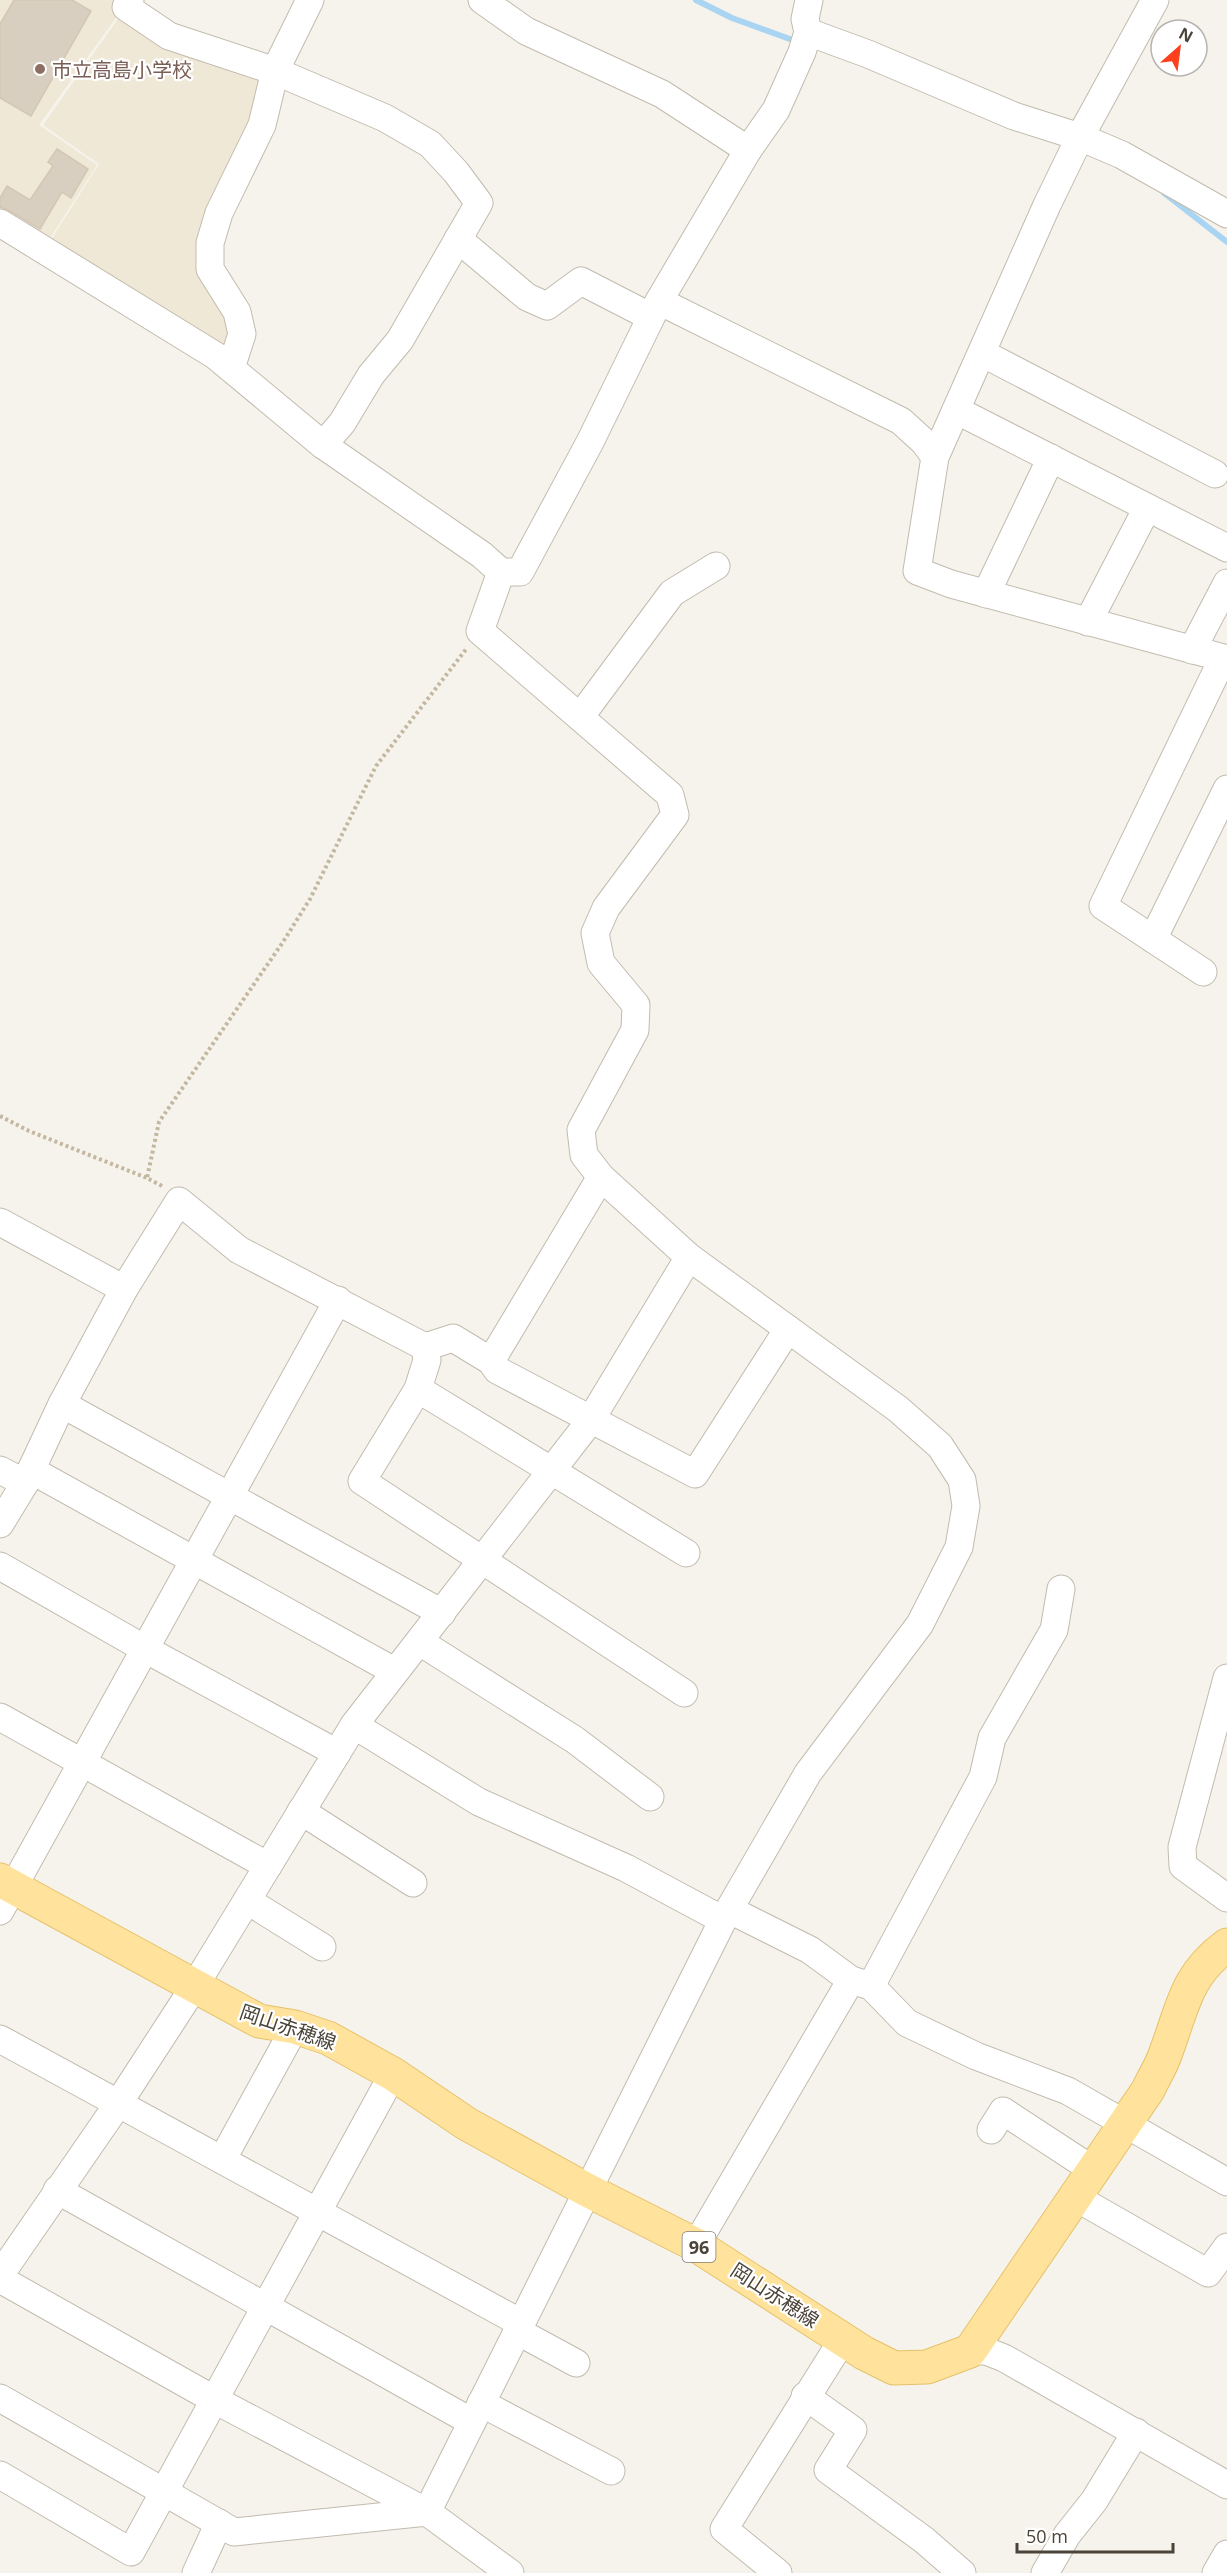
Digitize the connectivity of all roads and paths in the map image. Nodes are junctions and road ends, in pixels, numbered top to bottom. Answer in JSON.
{"nodes":[{"id":1,"x":130,"y":0,"type":"edge"},
{"id":2,"x":310,"y":0,"type":"edge"},
{"id":3,"x":482,"y":0,"type":"edge"},
{"id":4,"x":808,"y":0,"type":"edge"},
{"id":5,"x":1155,"y":0,"type":"edge"},
{"id":6,"x":806,"y":40,"type":"junction"},
{"id":7,"x":275,"y":71,"type":"junction"},
{"id":8,"x":1077,"y":143,"type":"junction"},
{"id":9,"x":748,"y":150,"type":"junction"},
{"id":10,"x":1227,"y":214,"type":"edge"},
{"id":11,"x":0,"y":223,"type":"edge"},
{"id":12,"x":458,"y":239,"type":"junction"},
{"id":13,"x":655,"y":309,"type":"junction"},
{"id":14,"x":982,"y":353,"type":"junction"},
{"id":15,"x":231,"y":368,"type":"junction"},
{"id":16,"x":956,"y":410,"type":"junction"},
{"id":17,"x":323,"y":445,"type":"junction"},
{"id":18,"x":935,"y":457,"type":"junction"},
{"id":19,"x":1051,"y":458,"type":"junction"},
{"id":20,"x":1215,"y":474,"type":"dead end"},
{"id":21,"x":1147,"y":508,"type":"junction"},
{"id":22,"x":1227,"y":548,"type":"edge"},
{"id":23,"x":716,"y":566,"type":"dead end"},
{"id":24,"x":501,"y":572,"type":"junction"},
{"id":25,"x":1227,"y":583,"type":"edge"},
{"id":26,"x":986,"y":594,"type":"junction"},
{"id":27,"x":1088,"y":622,"type":"junction"},
{"id":28,"x":480,"y":631,"type":"junction"},
{"id":29,"x":1192,"y":650,"type":"junction"},
{"id":30,"x":1225,"y":658,"type":"edge"},
{"id":31,"x":580,"y":717,"type":"junction"},
{"id":32,"x":1227,"y":789,"type":"edge"},
{"id":33,"x":1153,"y":939,"type":"junction"},
{"id":34,"x":1203,"y":972,"type":"dead end"},
{"id":35,"x":0,"y":1116,"type":"edge"},
{"id":36,"x":601,"y":1177,"type":"junction"},
{"id":37,"x":147,"y":1178,"type":"junction"},
{"id":38,"x":179,"y":1201,"type":"junction"},
{"id":39,"x":0,"y":1222,"type":"edge"},
{"id":40,"x":689,"y":1257,"type":"junction"},
{"id":41,"x":124,"y":1289,"type":"junction"},
{"id":42,"x":338,"y":1300,"type":"junction"},
{"id":43,"x":788,"y":1329,"type":"junction"},
{"id":44,"x":424,"y":1347,"type":"junction"},
{"id":45,"x":491,"y":1361,"type":"junction"},
{"id":46,"x":418,"y":1389,"type":"junction"},
{"id":47,"x":62,"y":1404,"type":"junction"},
{"id":48,"x":590,"y":1421,"type":"junction"},
{"id":49,"x":552,"y":1469,"type":"junction"},
{"id":50,"x":0,"y":1470,"type":"edge"},
{"id":51,"x":28,"y":1477,"type":"junction"},
{"id":52,"x":230,"y":1496,"type":"junction"},
{"id":53,"x":0,"y":1524,"type":"edge"},
{"id":54,"x":686,"y":1553,"type":"dead end"},
{"id":55,"x":481,"y":1560,"type":"junction"},
{"id":56,"x":194,"y":1562,"type":"junction"},
{"id":57,"x":0,"y":1566,"type":"edge"},
{"id":58,"x":1061,"y":1589,"type":"dead end"},
{"id":59,"x":442,"y":1613,"type":"junction"},
{"id":60,"x":420,"y":1642,"type":"junction"},
{"id":61,"x":145,"y":1649,"type":"junction"},
{"id":62,"x":394,"y":1671,"type":"junction"},
{"id":63,"x":1227,"y":1678,"type":"edge"},
{"id":64,"x":684,"y":1693,"type":"dead end"},
{"id":65,"x":0,"y":1717,"type":"edge"},
{"id":66,"x":354,"y":1725,"type":"junction"},
{"id":67,"x":337,"y":1753,"type":"junction"},
{"id":68,"x":81,"y":1764,"type":"junction"},
{"id":69,"x":650,"y":1797,"type":"dead end"},
{"id":70,"x":301,"y":1812,"type":"junction"},
{"id":71,"x":268,"y":1866,"type":"junction"},
{"id":72,"x":413,"y":1883,"type":"dead end"},
{"id":73,"x":4,"y":1893,"type":"edge"},
{"id":74,"x":1227,"y":1898,"type":"edge"},
{"id":75,"x":248,"y":1901,"type":"junction"},
{"id":76,"x":727,"y":1915,"type":"junction"},
{"id":77,"x":1227,"y":1945,"type":"edge"},
{"id":78,"x":322,"y":1947,"type":"dead end"},
{"id":79,"x":861,"y":1983,"type":"junction"},
{"id":80,"x":194,"y":1988,"type":"junction"},
{"id":81,"x":295,"y":2027,"type":"junction"},
{"id":82,"x":0,"y":2039,"type":"edge"},
{"id":83,"x":393,"y":2074,"type":"junction"},
{"id":84,"x":118,"y":2103,"type":"junction"},
{"id":85,"x":1124,"y":2125,"type":"junction"},
{"id":86,"x":991,"y":2130,"type":"dead end"},
{"id":87,"x":222,"y":2160,"type":"junction"},
{"id":88,"x":1094,"y":2170,"type":"junction"},
{"id":89,"x":1227,"y":2182,"type":"edge"},
{"id":90,"x":57,"y":2190,"type":"junction"},
{"id":91,"x":587,"y":2190,"type":"junction"},
{"id":92,"x":1075,"y":2197,"type":"junction"},
{"id":93,"x":317,"y":2213,"type":"junction"},
{"id":94,"x":696,"y":2245,"type":"junction"},
{"id":95,"x":1227,"y":2247,"type":"edge"},
{"id":96,"x":1,"y":2280,"type":"edge"},
{"id":97,"x":266,"y":2306,"type":"junction"},
{"id":98,"x":519,"y":2327,"type":"junction"},
{"id":99,"x":843,"y":2339,"type":"junction"},
{"id":100,"x":970,"y":2351,"type":"junction"},
{"id":101,"x":576,"y":2363,"type":"dead end"},
{"id":102,"x":805,"y":2396,"type":"junction"},
{"id":103,"x":0,"y":2398,"type":"edge"},
{"id":104,"x":214,"y":2400,"type":"junction"},
{"id":105,"x":477,"y":2412,"type":"junction"},
{"id":106,"x":1136,"y":2432,"type":"junction"},
{"id":107,"x":611,"y":2471,"type":"dead end"},
{"id":108,"x":0,"y":2475,"type":"edge"},
{"id":109,"x":1227,"y":2485,"type":"edge"},
{"id":110,"x":165,"y":2492,"type":"junction"},
{"id":111,"x":427,"y":2512,"type":"junction"},
{"id":112,"x":219,"y":2523,"type":"junction"},
{"id":113,"x":1227,"y":2554,"type":"edge"},
{"id":114,"x":196,"y":2573,"type":"edge"},
{"id":115,"x":510,"y":2573,"type":"edge"},
{"id":116,"x":778,"y":2573,"type":"edge"},
{"id":117,"x":962,"y":2573,"type":"edge"},
{"id":118,"x":1045,"y":2573,"type":"edge"},
{"id":119,"x":1216,"y":2573,"type":"edge"}],
"edges":[{"from":1,"to":7,"type":"street"},
{"from":2,"to":7,"type":"street"},
{"from":3,"to":9,"type":"street"},
{"from":4,"to":6,"type":"street"},
{"from":5,"to":8,"type":"street"},
{"from":6,"to":8,"type":"street"},
{"from":6,"to":9,"type":"street"},
{"from":7,"to":12,"type":"street"},
{"from":7,"to":15,"type":"street"},
{"from":8,"to":10,"type":"street"},
{"from":8,"to":14,"type":"street"},
{"from":9,"to":13,"type":"street"},
{"from":11,"to":15,"type":"street"},
{"from":12,"to":13,"type":"street"},
{"from":12,"to":17,"type":"street"},
{"from":13,"to":18,"type":"street"},
{"from":13,"to":24,"type":"street"},
{"from":14,"to":16,"type":"street"},
{"from":14,"to":20,"type":"street"},
{"from":15,"to":17,"type":"street"},
{"from":16,"to":18,"type":"street"},
{"from":16,"to":19,"type":"street"},
{"from":17,"to":24,"type":"street"},
{"from":18,"to":26,"type":"street"},
{"from":19,"to":21,"type":"street"},
{"from":19,"to":26,"type":"street"},
{"from":21,"to":22,"type":"street"},
{"from":21,"to":27,"type":"street"},
{"from":23,"to":31,"type":"street"},
{"from":24,"to":28,"type":"street"},
{"from":25,"to":29,"type":"street"},
{"from":26,"to":27,"type":"street"},
{"from":27,"to":29,"type":"street"},
{"from":28,"to":31,"type":"street"},
{"from":28,"to":37,"type":"path"},
{"from":29,"to":30,"type":"street"},
{"from":30,"to":33,"type":"street"},
{"from":31,"to":36,"type":"street"},
{"from":32,"to":33,"type":"street"},
{"from":33,"to":34,"type":"street"},
{"from":35,"to":37,"type":"path"},
{"from":36,"to":40,"type":"street"},
{"from":36,"to":45,"type":"street"},
{"from":37,"to":38,"type":"path"},
{"from":38,"to":41,"type":"street"},
{"from":38,"to":42,"type":"street"},
{"from":39,"to":41,"type":"street"},
{"from":40,"to":43,"type":"street"},
{"from":40,"to":48,"type":"street"},
{"from":41,"to":47,"type":"street"},
{"from":42,"to":44,"type":"street"},
{"from":42,"to":52,"type":"street"},
{"from":43,"to":48,"type":"street"},
{"from":43,"to":76,"type":"street"},
{"from":44,"to":45,"type":"street"},
{"from":44,"to":46,"type":"street"},
{"from":45,"to":48,"type":"street"},
{"from":46,"to":49,"type":"street"},
{"from":46,"to":55,"type":"street"},
{"from":47,"to":51,"type":"street"},
{"from":47,"to":52,"type":"street"},
{"from":48,"to":49,"type":"street"},
{"from":49,"to":54,"type":"street"},
{"from":49,"to":55,"type":"street"},
{"from":50,"to":51,"type":"street"},
{"from":51,"to":53,"type":"street"},
{"from":51,"to":56,"type":"street"},
{"from":52,"to":56,"type":"street"},
{"from":52,"to":59,"type":"street"},
{"from":55,"to":59,"type":"street"},
{"from":55,"to":64,"type":"street"},
{"from":56,"to":61,"type":"street"},
{"from":56,"to":62,"type":"street"},
{"from":57,"to":61,"type":"street"},
{"from":58,"to":79,"type":"street"},
{"from":59,"to":60,"type":"street"},
{"from":60,"to":62,"type":"street"},
{"from":60,"to":69,"type":"street"},
{"from":61,"to":67,"type":"street"},
{"from":61,"to":68,"type":"street"},
{"from":62,"to":66,"type":"street"},
{"from":63,"to":74,"type":"street"},
{"from":65,"to":68,"type":"street"},
{"from":66,"to":67,"type":"street"},
{"from":66,"to":76,"type":"street"},
{"from":67,"to":70,"type":"street"},
{"from":68,"to":71,"type":"street"},
{"from":68,"to":73,"type":"street"},
{"from":70,"to":71,"type":"street"},
{"from":70,"to":72,"type":"street"},
{"from":71,"to":75,"type":"street"},
{"from":73,"to":80,"type":"main road","name":"岡山赤穂線","number":"96"},
{"from":75,"to":78,"type":"street"},
{"from":75,"to":80,"type":"street"},
{"from":76,"to":79,"type":"street"},
{"from":76,"to":91,"type":"street"},
{"from":77,"to":85,"type":"main road"},
{"from":79,"to":85,"type":"street"},
{"from":79,"to":94,"type":"street"},
{"from":80,"to":81,"type":"main road","name":"岡山赤穂線","number":"96"},
{"from":80,"to":84,"type":"street"},
{"from":81,"to":83,"type":"main road","name":"岡山赤穂線","number":"96"},
{"from":81,"to":87,"type":"street"},
{"from":82,"to":84,"type":"street"},
{"from":83,"to":91,"type":"main road","name":"岡山赤穂線","number":"96"},
{"from":83,"to":93,"type":"street"},
{"from":84,"to":87,"type":"street"},
{"from":84,"to":90,"type":"street"},
{"from":85,"to":88,"type":"main road"},
{"from":85,"to":89,"type":"street"},
{"from":86,"to":88,"type":"street"},
{"from":87,"to":93,"type":"street"},
{"from":88,"to":92,"type":"main road"},
{"from":90,"to":96,"type":"street"},
{"from":90,"to":97,"type":"street"},
{"from":91,"to":94,"type":"main road","name":"岡山赤穂線","number":"96"},
{"from":91,"to":98,"type":"street"},
{"from":92,"to":95,"type":"street"},
{"from":92,"to":100,"type":"main road"},
{"from":93,"to":97,"type":"street"},
{"from":93,"to":98,"type":"street"},
{"from":94,"to":99,"type":"main road","name":"岡山赤穂線","number":"96"},
{"from":96,"to":104,"type":"street"},
{"from":97,"to":104,"type":"street"},
{"from":97,"to":105,"type":"street"},
{"from":98,"to":101,"type":"street"},
{"from":98,"to":105,"type":"street"},
{"from":99,"to":100,"type":"main road","name":"岡山赤穂線","number":"96"},
{"from":99,"to":102,"type":"street"},
{"from":100,"to":106,"type":"street"},
{"from":102,"to":116,"type":"street"},
{"from":102,"to":117,"type":"street"},
{"from":103,"to":110,"type":"street"},
{"from":104,"to":110,"type":"street"},
{"from":104,"to":111,"type":"street"},
{"from":105,"to":107,"type":"street"},
{"from":105,"to":111,"type":"street"},
{"from":106,"to":109,"type":"street"},
{"from":106,"to":118,"type":"street"},
{"from":108,"to":110,"type":"street"},
{"from":110,"to":112,"type":"street"},
{"from":111,"to":112,"type":"street"},
{"from":111,"to":115,"type":"street"},
{"from":112,"to":114,"type":"street"},
{"from":113,"to":119,"type":"street"}]}
